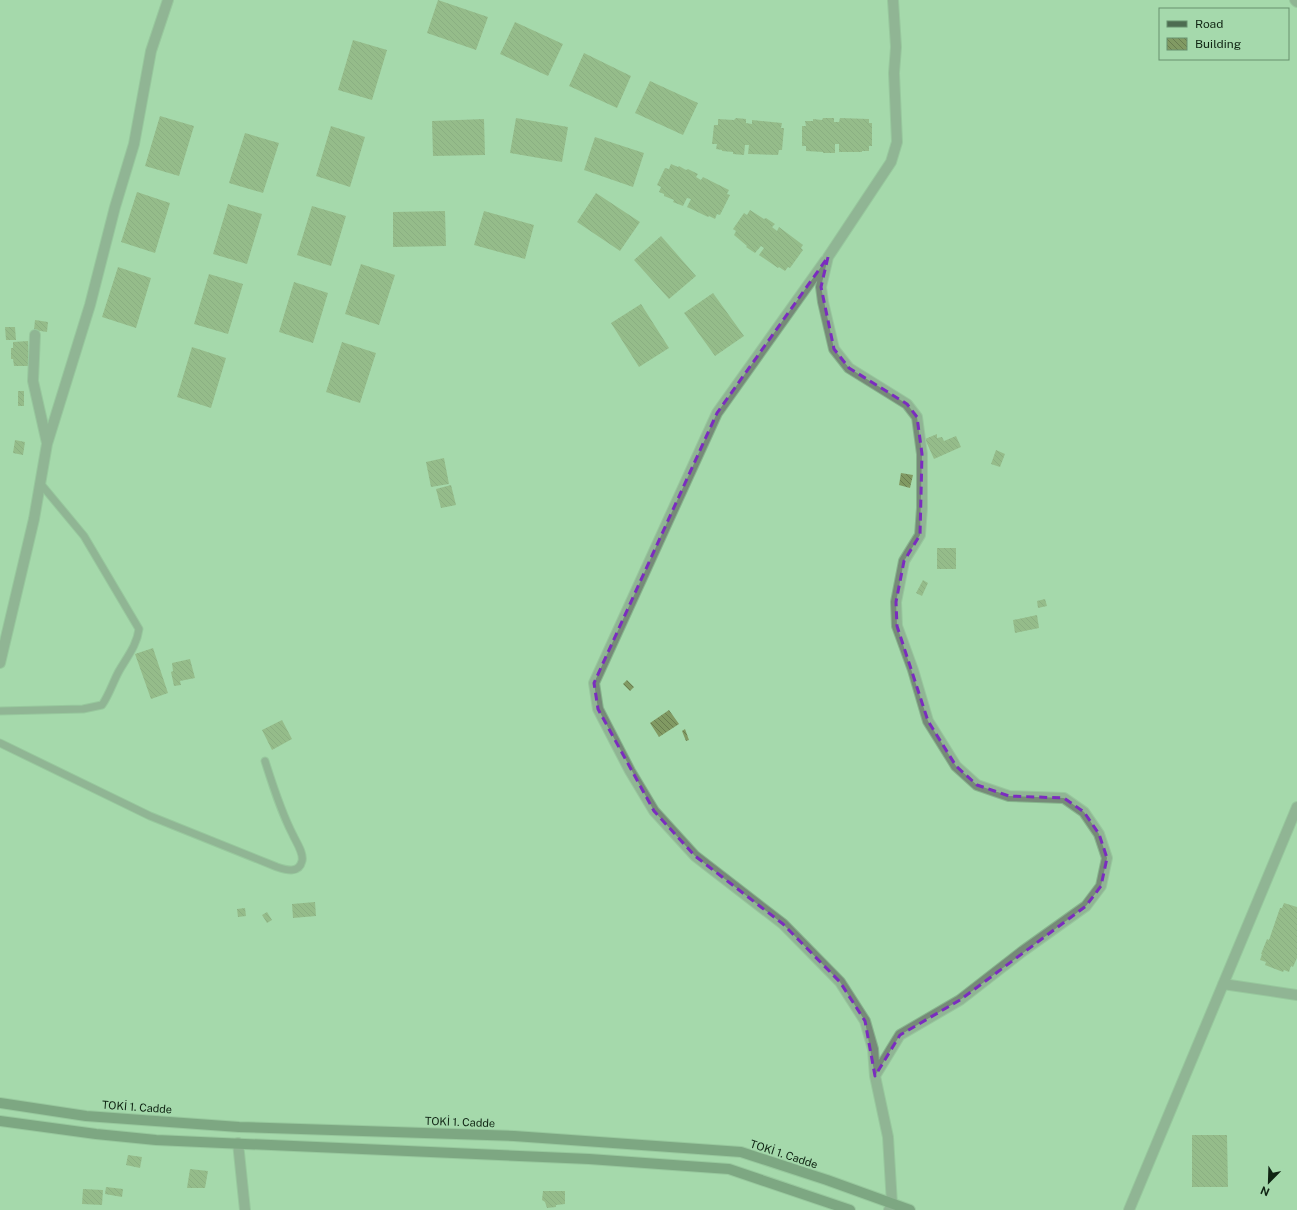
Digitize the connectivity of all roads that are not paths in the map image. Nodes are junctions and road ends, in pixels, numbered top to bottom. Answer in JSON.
{"nodes":[{"id":1,"x":168,"y":0,"type":"edge"},
{"id":2,"x":893,"y":0,"type":"edge"},
{"id":3,"x":828,"y":256,"type":"junction"},
{"id":4,"x":35,"y":335,"type":"dead end"},
{"id":5,"x":47,"y":444,"type":"junction"},
{"id":6,"x":40,"y":483,"type":"junction"},
{"id":7,"x":0,"y":663,"type":"edge"},
{"id":8,"x":0,"y":711,"type":"edge"},
{"id":9,"x":0,"y":743,"type":"edge"},
{"id":10,"x":265,"y":761,"type":"dead end"},
{"id":11,"x":1297,"y":807,"type":"edge"},
{"id":12,"x":1223,"y":984,"type":"junction"},
{"id":13,"x":1297,"y":995,"type":"edge"},
{"id":14,"x":876,"y":1076,"type":"junction"},
{"id":15,"x":0,"y":1103,"type":"edge"},
{"id":16,"x":0,"y":1121,"type":"edge"},
{"id":17,"x":238,"y":1143,"type":"junction"},
{"id":18,"x":891,"y":1207,"type":"edge"},
{"id":19,"x":245,"y":1210,"type":"edge"},
{"id":20,"x":850,"y":1210,"type":"edge"},
{"id":21,"x":910,"y":1210,"type":"edge"},
{"id":22,"x":1129,"y":1210,"type":"edge"}],
"edges":[{"from":1,"to":5,"type":"street"},
{"from":2,"to":3,"type":"street"},
{"from":3,"to":14,"type":"street"},
{"from":3,"to":14,"type":"street"},
{"from":4,"to":5,"type":"street"},
{"from":5,"to":6,"type":"street"},
{"from":6,"to":7,"type":"street"},
{"from":6,"to":8,"type":"lane"},
{"from":9,"to":10,"type":"lane"},
{"from":11,"to":12,"type":"street"},
{"from":12,"to":13,"type":"street"},
{"from":12,"to":22,"type":"street"},
{"from":14,"to":18,"type":"street"},
{"from":15,"to":18,"type":"main road","name":"TOKİ 1. Cadde"},
{"from":16,"to":17,"type":"main road"},
{"from":17,"to":19,"type":"street"},
{"from":17,"to":20,"type":"main road"},
{"from":18,"to":21,"type":"main road","name":"TOKİ 1. Cadde"}]}
